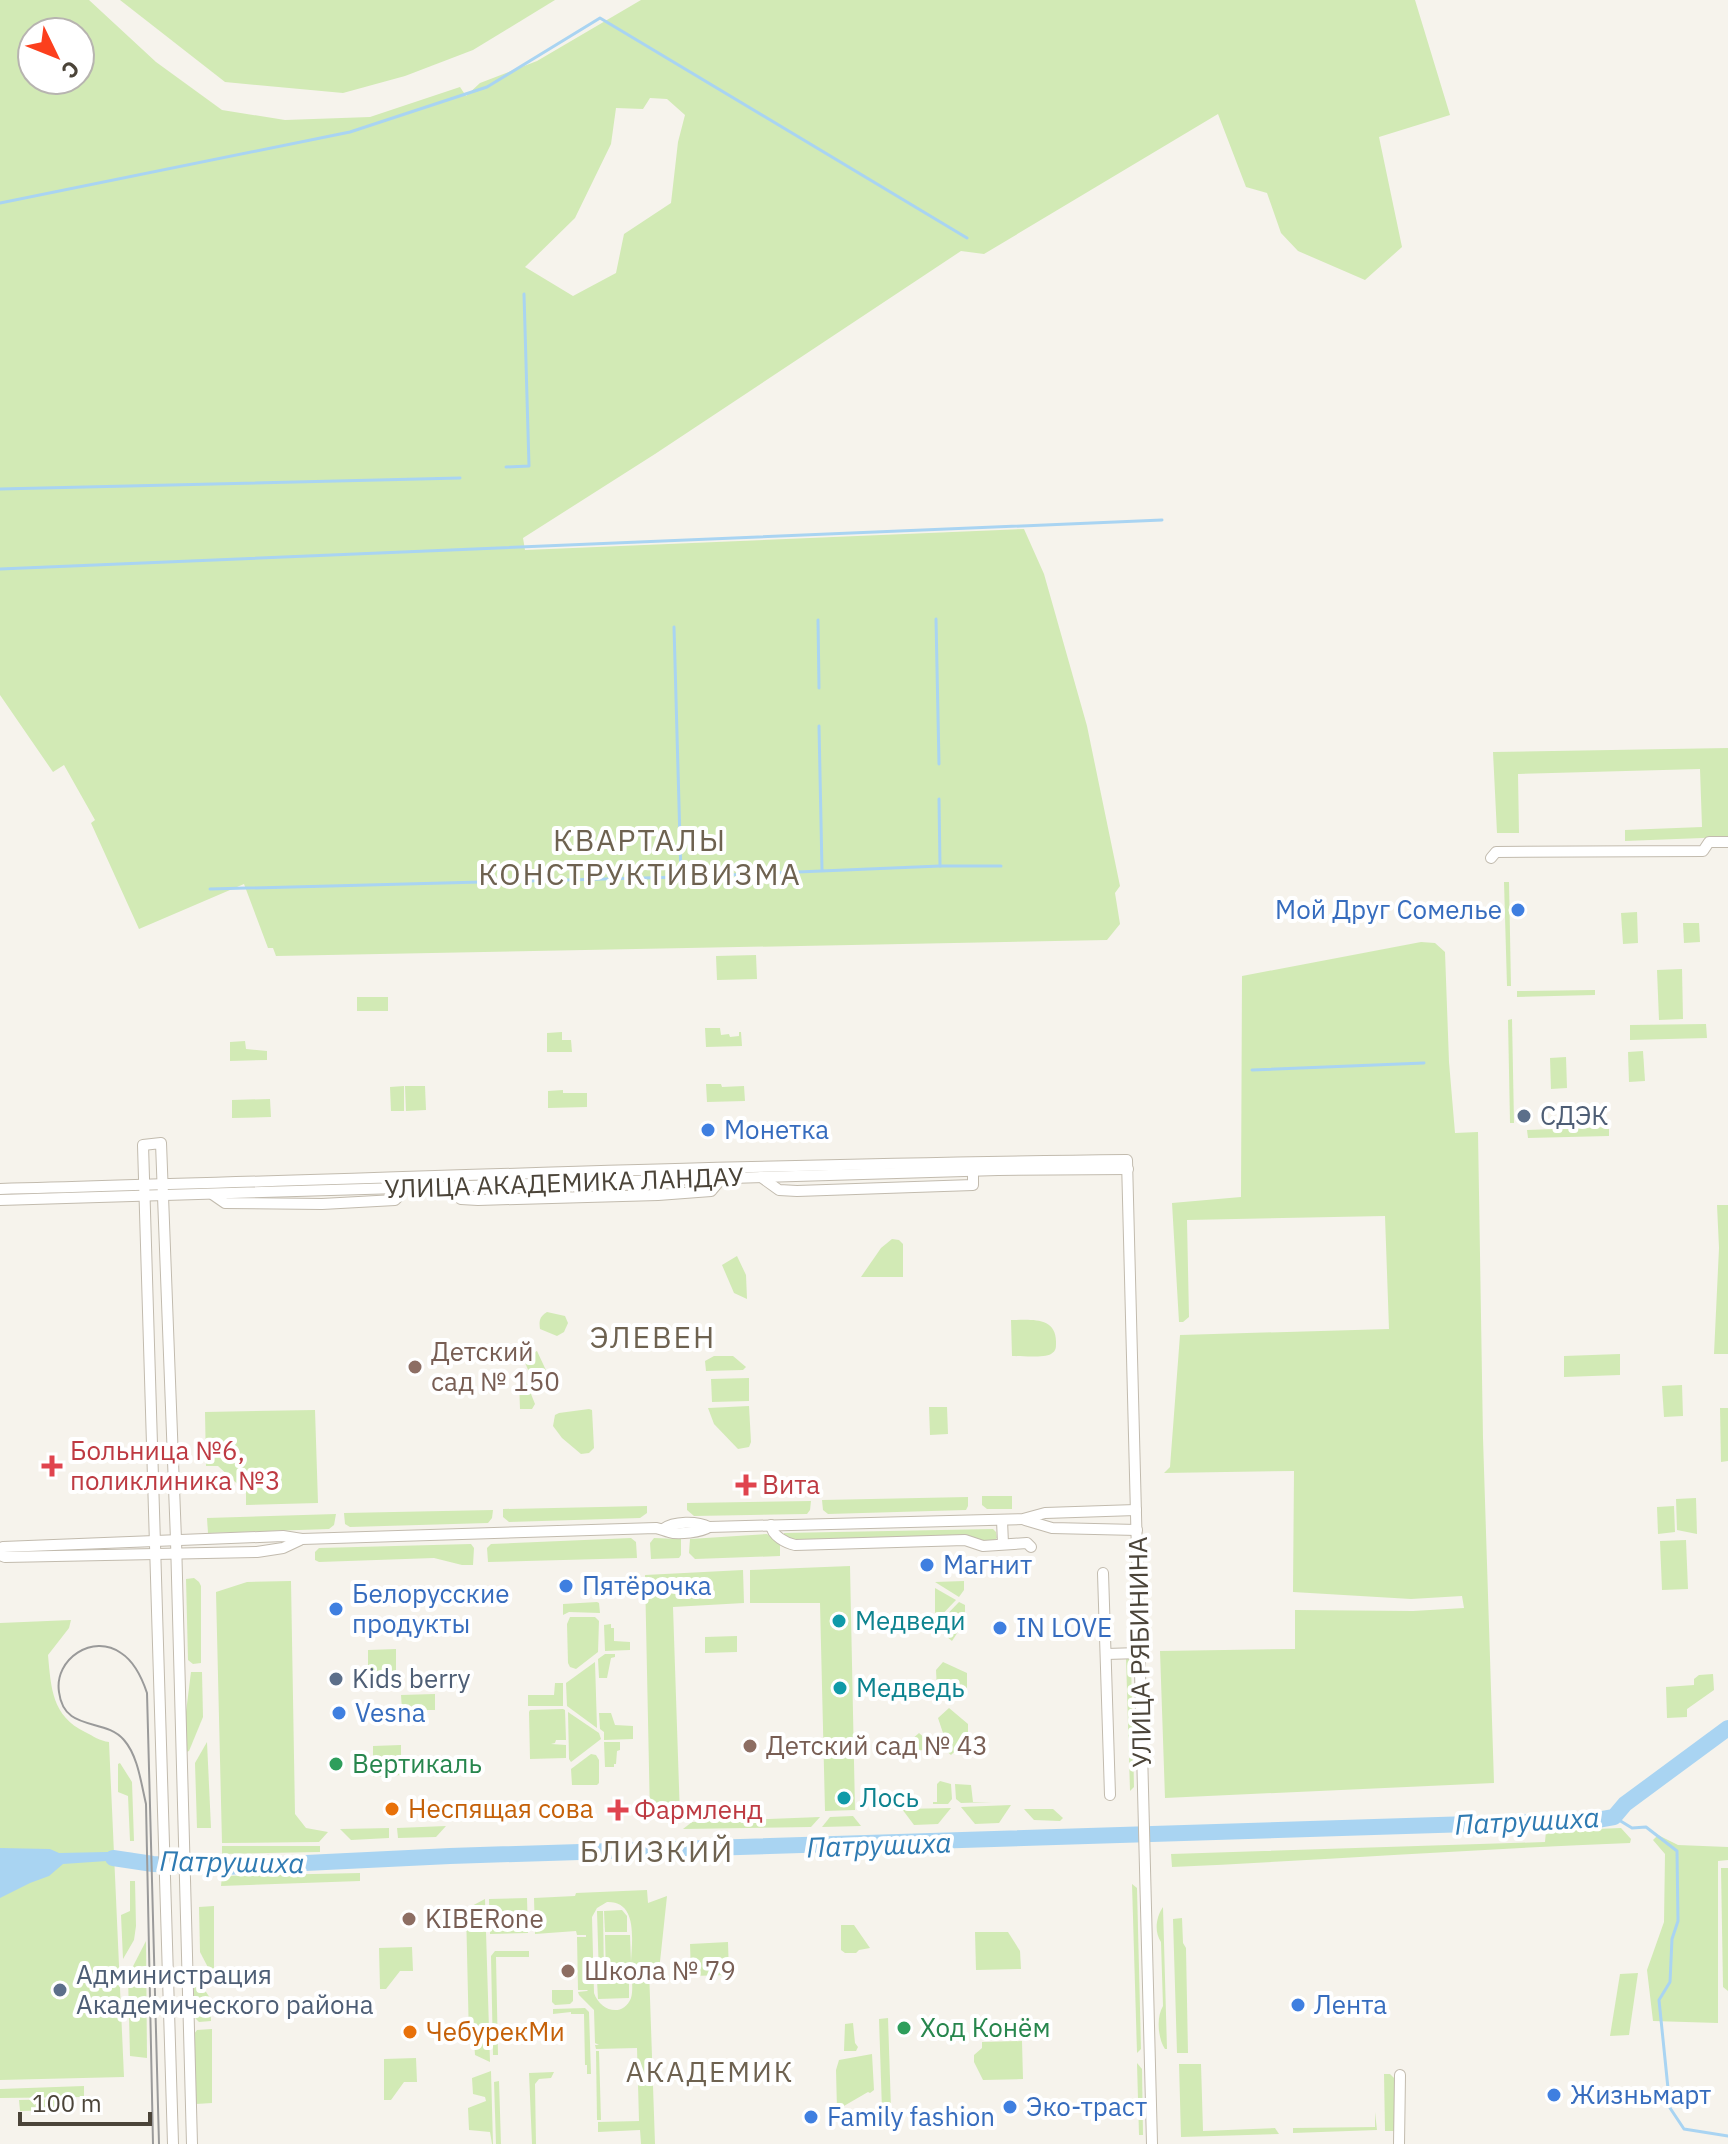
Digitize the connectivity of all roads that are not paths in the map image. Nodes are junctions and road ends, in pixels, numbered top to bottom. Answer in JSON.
{"nodes":[{"id":1,"x":1728,"y":842,"type":"edge"},
{"id":2,"x":1491,"y":858,"type":"dead end"},
{"id":3,"x":1128,"y":1164,"type":"junction"},
{"id":4,"x":0,"y":1189,"type":"edge"},
{"id":5,"x":144,"y":1190,"type":"junction"},
{"id":6,"x":162,"y":1190,"type":"junction"},
{"id":7,"x":0,"y":1200,"type":"edge"},
{"id":8,"x":1136,"y":1510,"type":"junction"},
{"id":9,"x":1023,"y":1519,"type":"junction"},
{"id":10,"x":1002,"y":1520,"type":"junction"},
{"id":11,"x":771,"y":1525,"type":"junction"},
{"id":12,"x":1137,"y":1530,"type":"junction"},
{"id":13,"x":302,"y":1539,"type":"junction"},
{"id":14,"x":156,"y":1540,"type":"junction"},
{"id":15,"x":176,"y":1540,"type":"junction"},
{"id":16,"x":1003,"y":1544,"type":"junction"},
{"id":17,"x":1031,"y":1547,"type":"dead end"},
{"id":18,"x":0,"y":1549,"type":"edge"},
{"id":19,"x":156,"y":1554,"type":"junction"},
{"id":20,"x":176,"y":1554,"type":"junction"},
{"id":21,"x":0,"y":1555,"type":"edge"},
{"id":22,"x":1103,"y":1573,"type":"dead end"},
{"id":23,"x":1140,"y":1653,"type":"junction"},
{"id":24,"x":1106,"y":1654,"type":"junction"},
{"id":25,"x":1110,"y":1795,"type":"dead end"},
{"id":26,"x":1400,"y":2075,"type":"dead end"},
{"id":27,"x":173,"y":2144,"type":"edge"},
{"id":28,"x":192,"y":2144,"type":"edge"},
{"id":29,"x":1152,"y":2144,"type":"edge"},
{"id":30,"x":1399,"y":2144,"type":"edge"}],
"edges":[{"from":1,"to":2,"type":"street"},
{"from":3,"to":6,"type":"street","name":"УЛИЦА АКАДЕМИКА ЛАНДАУ"},
{"from":3,"to":6,"type":"street","name":"УЛИЦА АКАДЕМИКА ЛАНДАУ"},
{"from":3,"to":8,"type":"street","name":"УЛИЦА РЯБИНИНА"},
{"from":4,"to":5,"type":"street","name":"УЛИЦА АКАДЕМИКА ЛАНДАУ"},
{"from":5,"to":6,"type":"street","name":"УЛИЦА АКАДЕМИКА ЛАНДАУ"},
{"from":5,"to":6,"type":"street"},
{"from":5,"to":7,"type":"street","name":"УЛИЦА АКАДЕМИКА ЛАНДАУ"},
{"from":5,"to":14,"type":"street"},
{"from":6,"to":15,"type":"street"},
{"from":8,"to":9,"type":"street"},
{"from":8,"to":12,"type":"street","name":"УЛИЦА РЯБИНИНА"},
{"from":9,"to":10,"type":"street"},
{"from":9,"to":12,"type":"street"},
{"from":10,"to":11,"type":"street"},
{"from":10,"to":16,"type":"street"},
{"from":11,"to":13,"type":"street"},
{"from":11,"to":16,"type":"street"},
{"from":12,"to":23,"type":"street","name":"УЛИЦА РЯБИНИНА"},
{"from":13,"to":15,"type":"street"},
{"from":13,"to":20,"type":"street"},
{"from":14,"to":15,"type":"street"},
{"from":14,"to":18,"type":"street"},
{"from":14,"to":19,"type":"street"},
{"from":15,"to":20,"type":"street"},
{"from":16,"to":17,"type":"street"},
{"from":19,"to":20,"type":"street"},
{"from":19,"to":21,"type":"street"},
{"from":19,"to":27,"type":"street"},
{"from":20,"to":28,"type":"street"},
{"from":22,"to":24,"type":"street"},
{"from":23,"to":24,"type":"street"},
{"from":23,"to":29,"type":"street","name":"УЛИЦА РЯБИНИНА"},
{"from":24,"to":25,"type":"street"},
{"from":26,"to":30,"type":"street"}]}
